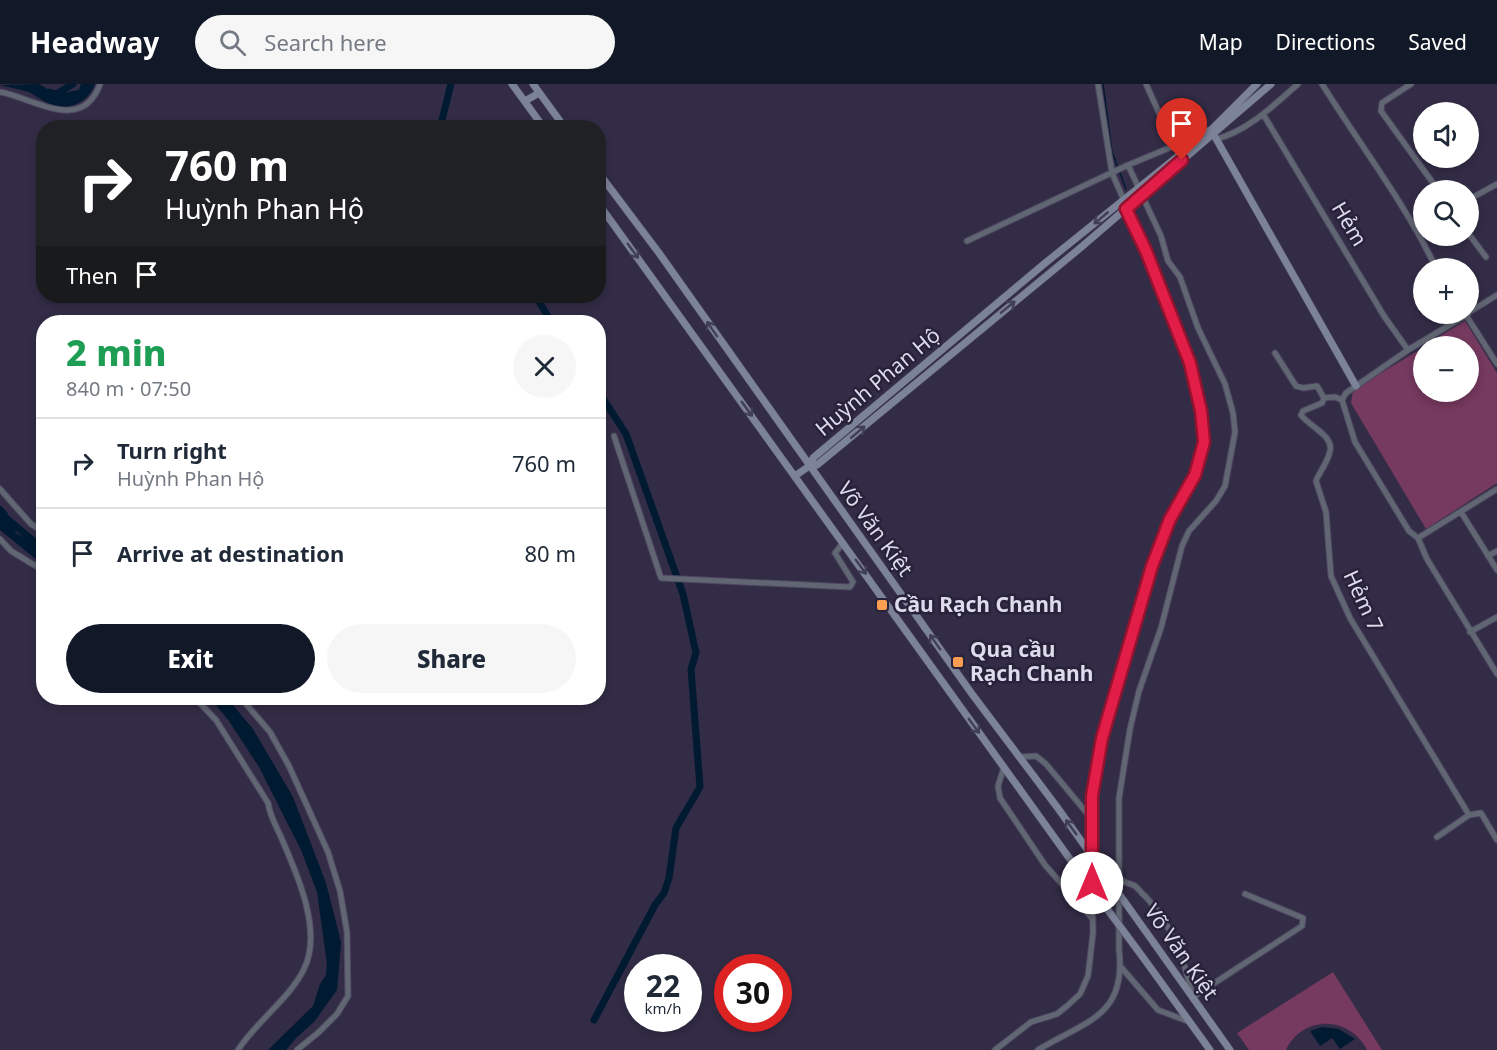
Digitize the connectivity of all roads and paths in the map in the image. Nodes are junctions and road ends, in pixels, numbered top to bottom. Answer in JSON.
{"nodes":[{"id":1,"x":100,"y":84,"type":"edge"},
{"id":2,"x":512,"y":84,"type":"edge"},
{"id":3,"x":533,"y":84,"type":"edge"},
{"id":4,"x":1098,"y":84,"type":"edge"},
{"id":5,"x":1146,"y":84,"type":"edge"},
{"id":6,"x":1257,"y":84,"type":"edge"},
{"id":7,"x":1271,"y":84,"type":"edge"},
{"id":8,"x":1298,"y":84,"type":"edge"},
{"id":9,"x":1322,"y":84,"type":"edge"},
{"id":10,"x":1410,"y":84,"type":"edge"},
{"id":11,"x":0,"y":92,"type":"edge"},
{"id":12,"x":539,"y":93,"type":"junction"},
{"id":13,"x":525,"y":101,"type":"junction"},
{"id":14,"x":1263,"y":114,"type":"junction"},
{"id":15,"x":538,"y":120,"type":"edge"},
{"id":16,"x":559,"y":120,"type":"edge"},
{"id":17,"x":1215,"y":134,"type":"junction"},
{"id":18,"x":1174,"y":146,"type":"junction"},
{"id":19,"x":1127,"y":165,"type":"junction"},
{"id":20,"x":1113,"y":172,"type":"junction"},
{"id":21,"x":1431,"y":180,"type":"edge"},
{"id":22,"x":606,"y":183,"type":"edge"},
{"id":23,"x":1497,"y":184,"type":"edge"},
{"id":24,"x":1139,"y":192,"type":"junction"},
{"id":25,"x":1479,"y":194,"type":"edge"},
{"id":26,"x":1122,"y":200,"type":"junction"},
{"id":27,"x":1126,"y":209,"type":"junction"},
{"id":28,"x":606,"y":214,"type":"edge"},
{"id":29,"x":967,"y":241,"type":"dead end"},
{"id":30,"x":1478,"y":246,"type":"edge"},
{"id":31,"x":1486,"y":257,"type":"dead end"},
{"id":32,"x":1431,"y":258,"type":"edge"},
{"id":33,"x":1497,"y":296,"type":"edge"},
{"id":34,"x":1479,"y":307,"type":"edge"},
{"id":35,"x":1450,"y":324,"type":"edge"},
{"id":36,"x":1473,"y":324,"type":"edge"},
{"id":37,"x":1408,"y":350,"type":"junction"},
{"id":38,"x":1275,"y":353,"type":"dead end"},
{"id":39,"x":1497,"y":364,"type":"edge"},
{"id":40,"x":1356,"y":386,"type":"junction"},
{"id":41,"x":1324,"y":398,"type":"junction"},
{"id":42,"x":1342,"y":399,"type":"junction"},
{"id":43,"x":614,"y":436,"type":"dead end"},
{"id":44,"x":810,"y":465,"type":"junction"},
{"id":45,"x":795,"y":476,"type":"junction"},
{"id":46,"x":0,"y":489,"type":"edge"},
{"id":47,"x":1497,"y":489,"type":"edge"},
{"id":48,"x":1461,"y":512,"type":"junction"},
{"id":49,"x":36,"y":527,"type":"edge"},
{"id":50,"x":1418,"y":538,"type":"junction"},
{"id":51,"x":0,"y":539,"type":"edge"},
{"id":52,"x":843,"y":543,"type":"junction"},
{"id":53,"x":1497,"y":551,"type":"edge"},
{"id":54,"x":1488,"y":556,"type":"junction"},
{"id":55,"x":36,"y":566,"type":"edge"},
{"id":56,"x":1497,"y":570,"type":"edge"},
{"id":57,"x":1497,"y":617,"type":"edge"},
{"id":58,"x":1470,"y":632,"type":"junction"},
{"id":59,"x":1497,"y":674,"type":"edge"},
{"id":60,"x":201,"y":705,"type":"edge"},
{"id":61,"x":247,"y":705,"type":"edge"},
{"id":62,"x":1019,"y":757,"type":"junction"},
{"id":63,"x":1004,"y":767,"type":"junction"},
{"id":64,"x":1469,"y":815,"type":"junction"},
{"id":65,"x":1091,"y":819,"type":"junction"},
{"id":66,"x":1437,"y":837,"type":"dead end"},
{"id":67,"x":1497,"y":840,"type":"edge"},
{"id":68,"x":1119,"y":878,"type":"junction"},
{"id":69,"x":1245,"y":894,"type":"dead end"},
{"id":70,"x":1092,"y":918,"type":"junction"},
{"id":71,"x":1121,"y":967,"type":"junction"},
{"id":72,"x":1193,"y":997,"type":"junction"},
{"id":73,"x":1190,"y":1023,"type":"junction"},
{"id":74,"x":238,"y":1050,"type":"edge"},
{"id":75,"x":297,"y":1050,"type":"edge"},
{"id":76,"x":994,"y":1050,"type":"edge"},
{"id":77,"x":1038,"y":1050,"type":"edge"},
{"id":78,"x":1210,"y":1050,"type":"edge"},
{"id":79,"x":1230,"y":1050,"type":"edge"}],
"edges":[{"from":1,"to":11,"type":"street"},
{"from":2,"to":13,"type":"main road"},
{"from":3,"to":12,"type":"main road"},
{"from":4,"to":20,"type":"street"},
{"from":5,"to":18,"type":"street"},
{"from":6,"to":17,"type":"main road","name":"Huỳnh Phan Hộ"},
{"from":7,"to":17,"type":"main road","name":"Huỳnh Phan Hộ"},
{"from":8,"to":14,"type":"street"},
{"from":9,"to":32,"type":"street"},
{"from":10,"to":21,"type":"street"},
{"from":12,"to":13,"type":"main road"},
{"from":12,"to":16,"type":"main road"},
{"from":13,"to":15,"type":"main road"},
{"from":14,"to":17,"type":"street"},
{"from":14,"to":37,"type":"street","name":"Hẻm"},
{"from":17,"to":18,"type":"street"},
{"from":17,"to":24,"type":"main road","name":"Huỳnh Phan Hộ"},
{"from":17,"to":40,"type":"main road"},
{"from":18,"to":19,"type":"street"},
{"from":19,"to":20,"type":"street"},
{"from":19,"to":24,"type":"street"},
{"from":20,"to":26,"type":"street"},
{"from":20,"to":29,"type":"street"},
{"from":44,"to":22,"type":"main road","name":"Võ Văn Kiệt","one_way":true},
{"from":23,"to":25,"type":"street"},
{"from":24,"to":26,"type":"main road","name":"Huỳnh Phan Hộ"},
{"from":24,"to":27,"type":"main road","name":"Huỳnh Phan Hộ"},
{"from":24,"to":68,"type":"street"},
{"from":26,"to":27,"type":"street"},
{"from":26,"to":44,"type":"main road","name":"Huỳnh Phan Hộ","one_way":true},
{"from":44,"to":27,"type":"main road","name":"Huỳnh Phan Hộ","one_way":true},
{"from":27,"to":65,"type":"street"},
{"from":28,"to":45,"type":"main road","name":"Võ Văn Kiệt","one_way":true},
{"from":30,"to":31,"type":"street"},
{"from":33,"to":34,"type":"street"},
{"from":35,"to":37,"type":"street"},
{"from":36,"to":39,"type":"street"},
{"from":37,"to":40,"type":"street"},
{"from":38,"to":41,"type":"street"},
{"from":40,"to":42,"type":"street"},
{"from":41,"to":42,"type":"street"},
{"from":41,"to":64,"type":"street","name":"Hẻm 7"},
{"from":42,"to":50,"type":"street"},
{"from":43,"to":52,"type":"street"},
{"from":44,"to":45,"type":"main road"},
{"from":62,"to":44,"type":"main road","name":"Võ Văn Kiệt","one_way":true},
{"from":45,"to":52,"type":"main road","name":"Võ Văn Kiệt"},
{"from":46,"to":49,"type":"street"},
{"from":47,"to":48,"type":"street"},
{"from":48,"to":50,"type":"street"},
{"from":48,"to":54,"type":"street"},
{"from":50,"to":58,"type":"street"},
{"from":51,"to":55,"type":"street"},
{"from":52,"to":63,"type":"main road","name":"Võ Văn Kiệt","one_way":true},
{"from":53,"to":54,"type":"street"},
{"from":54,"to":56,"type":"street"},
{"from":57,"to":58,"type":"street"},
{"from":58,"to":59,"type":"street"},
{"from":60,"to":74,"type":"street"},
{"from":61,"to":75,"type":"street"},
{"from":62,"to":65,"type":"street"},
{"from":72,"to":62,"type":"main road","name":"Võ Văn Kiệt","one_way":true,"bridge":true},
{"from":63,"to":70,"type":"street"},
{"from":63,"to":73,"type":"main road","name":"Võ Văn Kiệt","bridge":true},
{"from":64,"to":66,"type":"street"},
{"from":64,"to":67,"type":"street","name":"Hẻm 7"},
{"from":65,"to":70,"type":"street"},
{"from":68,"to":71,"type":"street"},
{"from":68,"to":72,"type":"street"},
{"from":69,"to":72,"type":"street"},
{"from":70,"to":76,"type":"street"},
{"from":71,"to":73,"type":"street"},
{"from":71,"to":77,"type":"street"},
{"from":72,"to":79,"type":"main road","name":"Võ Văn Kiệt"},
{"from":73,"to":78,"type":"main road","name":"Võ Văn Kiệt"}]}
